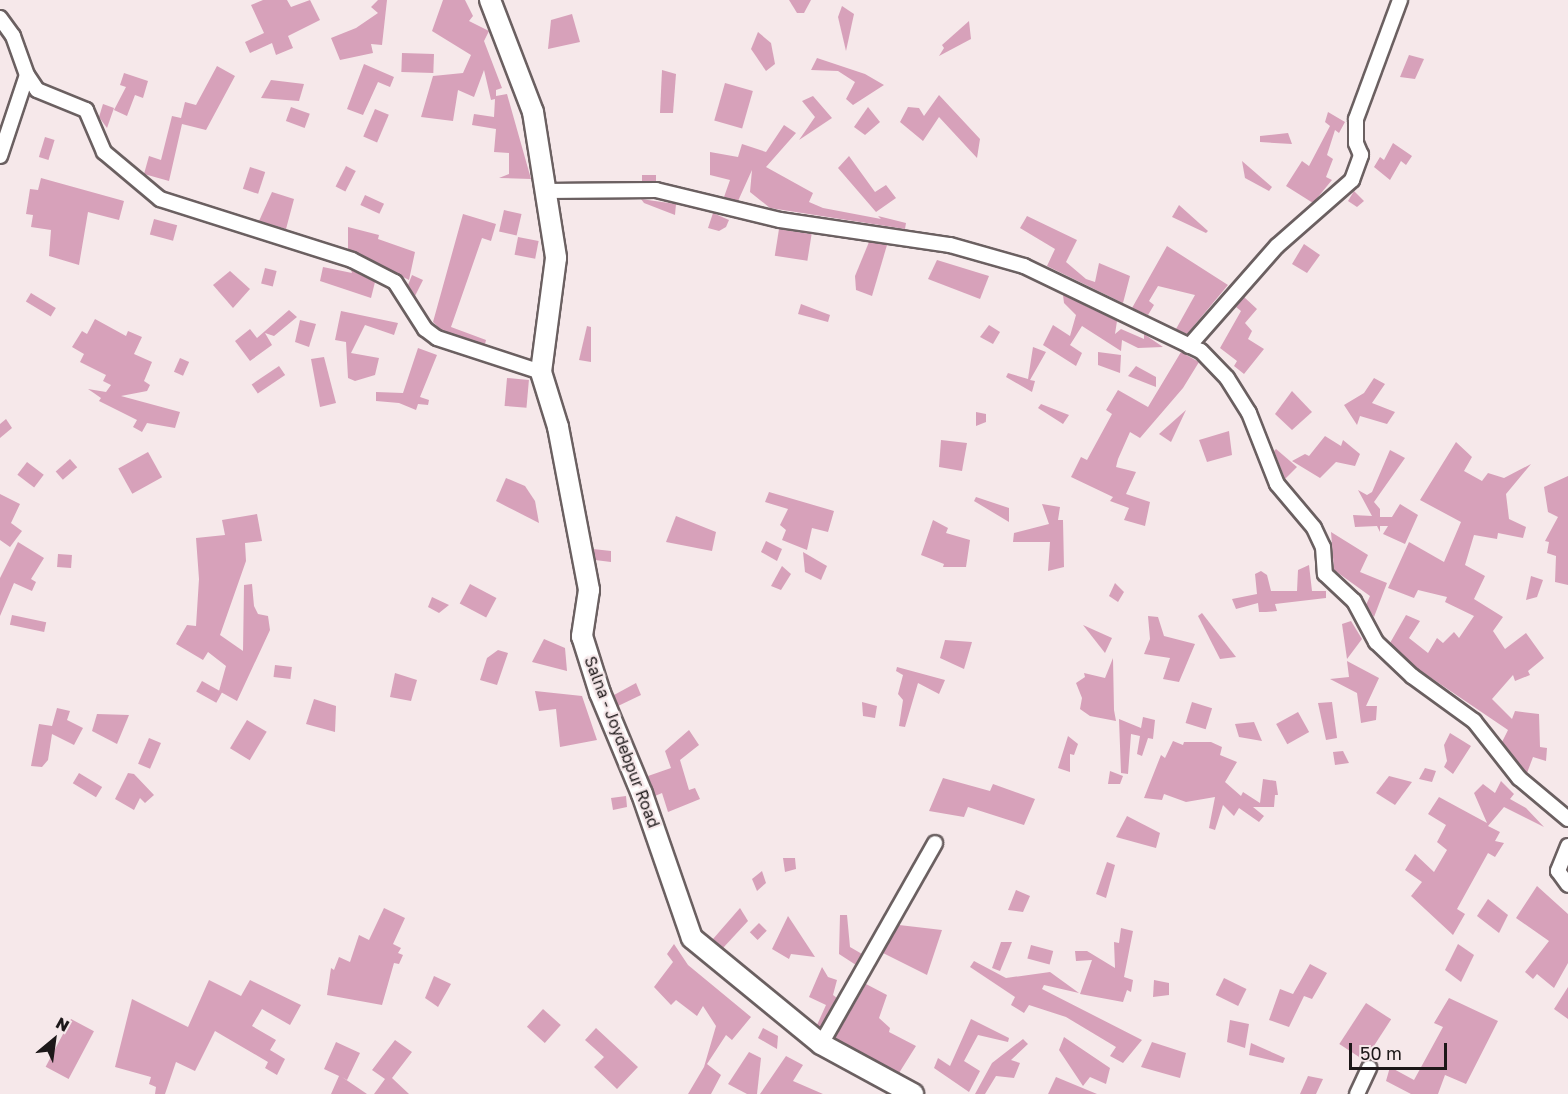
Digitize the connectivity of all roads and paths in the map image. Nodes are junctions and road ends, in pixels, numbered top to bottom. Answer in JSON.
{"nodes":[{"id":1,"x":490,"y":0,"type":"edge"},
{"id":2,"x":1401,"y":0,"type":"edge"},
{"id":3,"x":0,"y":18,"type":"edge"},
{"id":4,"x":27,"y":75,"type":"junction"},
{"id":5,"x":0,"y":156,"type":"edge"},
{"id":6,"x":545,"y":191,"type":"junction"},
{"id":7,"x":1190,"y":346,"type":"junction"},
{"id":8,"x":541,"y":372,"type":"junction"},
{"id":9,"x":1568,"y":819,"type":"edge"},
{"id":10,"x":935,"y":843,"type":"dead end"},
{"id":11,"x":1568,"y":846,"type":"edge"},
{"id":12,"x":1568,"y":885,"type":"edge"},
{"id":13,"x":821,"y":1044,"type":"junction"},
{"id":14,"x":1369,"y":1068,"type":"dead end"},
{"id":15,"x":913,"y":1094,"type":"edge"},
{"id":16,"x":1357,"y":1094,"type":"edge"}],
"edges":[{"from":1,"to":6,"type":"main road","name":"Salna - Joydebpur Road"},
{"from":2,"to":7,"type":"street"},
{"from":3,"to":4,"type":"street"},
{"from":4,"to":5,"type":"street"},
{"from":4,"to":8,"type":"street"},
{"from":6,"to":7,"type":"street"},
{"from":6,"to":8,"type":"main road","name":"Salna - Joydebpur Road"},
{"from":7,"to":9,"type":"street"},
{"from":8,"to":13,"type":"main road","name":"Salna - Joydebpur Road"},
{"from":10,"to":13,"type":"street"},
{"from":11,"to":12,"type":"street"},
{"from":13,"to":15,"type":"main road","name":"Salna - Joydebpur Road"},
{"from":14,"to":16,"type":"street"}]}
